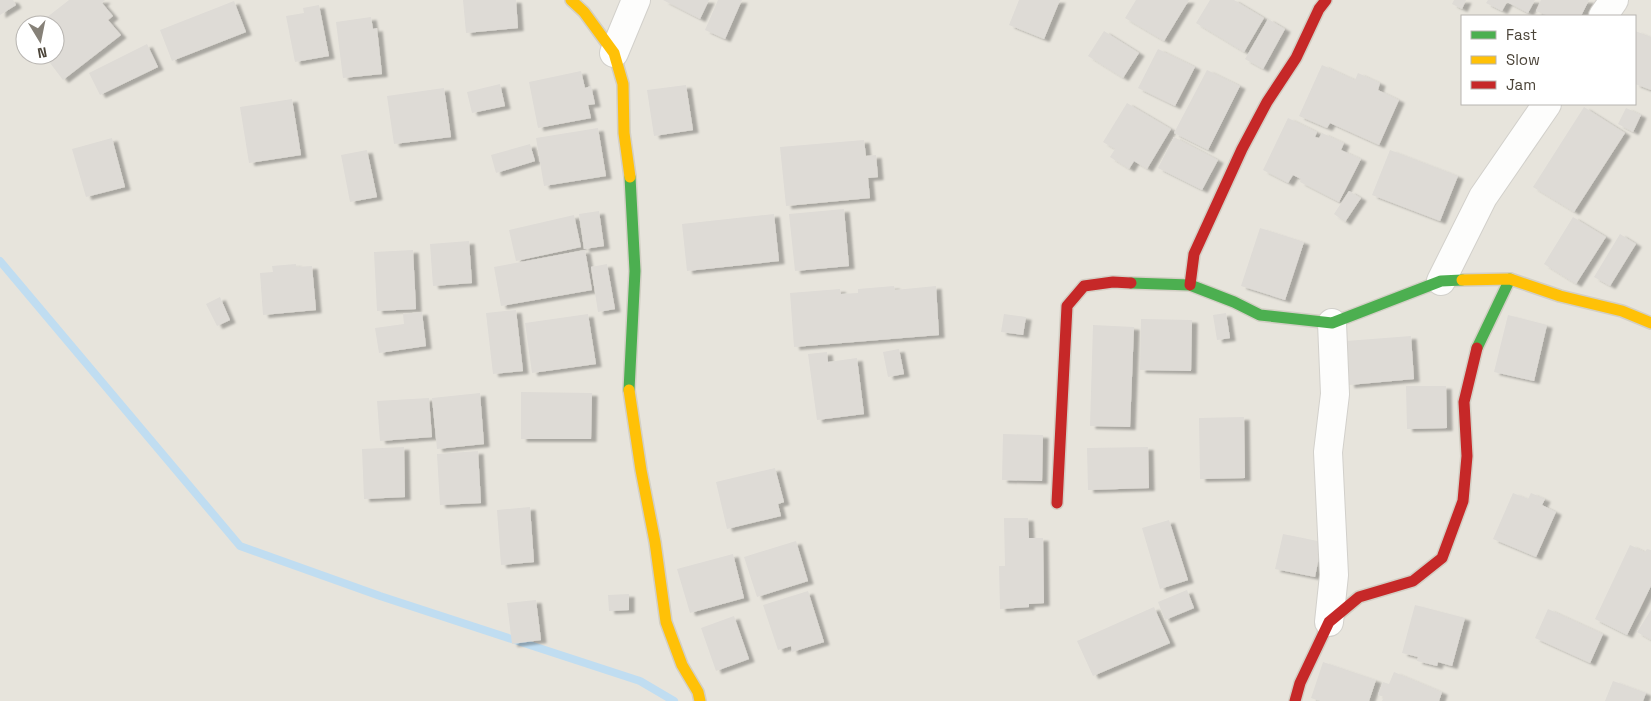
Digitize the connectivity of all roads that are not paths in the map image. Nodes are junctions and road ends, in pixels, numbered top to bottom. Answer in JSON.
{"nodes":[{"id":1,"x":571,"y":0,"type":"edge"},
{"id":2,"x":636,"y":0,"type":"edge"},
{"id":3,"x":1326,"y":0,"type":"edge"},
{"id":4,"x":1614,"y":0,"type":"edge"},
{"id":5,"x":1604,"y":15,"type":"edge"},
{"id":6,"x":614,"y":54,"type":"junction"},
{"id":7,"x":1546,"y":105,"type":"edge"},
{"id":8,"x":1510,"y":280,"type":"junction"},
{"id":9,"x":1441,"y":281,"type":"junction"},
{"id":10,"x":1190,"y":284,"type":"junction"},
{"id":11,"x":1332,"y":323,"type":"junction"},
{"id":12,"x":1651,"y":323,"type":"edge"},
{"id":13,"x":1057,"y":503,"type":"dead end"},
{"id":14,"x":1329,"y":622,"type":"junction"},
{"id":15,"x":700,"y":701,"type":"edge"},
{"id":16,"x":1294,"y":701,"type":"edge"}],
"edges":[{"from":1,"to":6,"type":"street"},
{"from":2,"to":6,"type":"street"},
{"from":3,"to":10,"type":"street"},
{"from":4,"to":5,"type":"street"},
{"from":6,"to":15,"type":"street"},
{"from":7,"to":9,"type":"street"},
{"from":8,"to":9,"type":"street"},
{"from":8,"to":12,"type":"street"},
{"from":8,"to":14,"type":"street"},
{"from":9,"to":11,"type":"street"},
{"from":10,"to":11,"type":"street"},
{"from":10,"to":13,"type":"street"},
{"from":11,"to":14,"type":"street"},
{"from":14,"to":16,"type":"street"}]}
